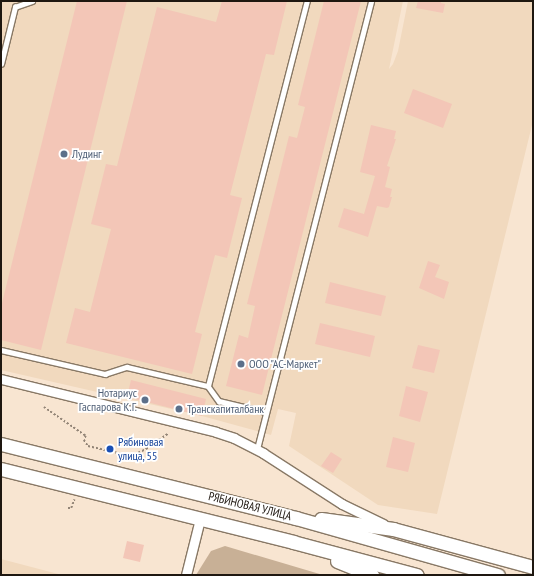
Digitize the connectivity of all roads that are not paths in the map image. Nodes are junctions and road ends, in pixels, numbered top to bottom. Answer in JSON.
{"nodes":[{"id":1,"x":32,"y":1,"type":"edge"},
{"id":2,"x":307,"y":1,"type":"edge"},
{"id":3,"x":371,"y":1,"type":"edge"},
{"id":4,"x":1,"y":64,"type":"edge"},
{"id":5,"x":1,"y":350,"type":"edge"},
{"id":6,"x":1,"y":379,"type":"edge"},
{"id":7,"x":208,"y":386,"type":"junction"},
{"id":8,"x":266,"y":412,"type":"junction"},
{"id":9,"x":1,"y":444,"type":"edge"},
{"id":10,"x":257,"y":449,"type":"junction"},
{"id":11,"x":1,"y":470,"type":"edge"},
{"id":12,"x":296,"y":518,"type":"junction"},
{"id":13,"x":200,"y":519,"type":"junction"},
{"id":14,"x":394,"y":529,"type":"junction"},
{"id":15,"x":293,"y":542,"type":"junction"},
{"id":16,"x":533,"y":567,"type":"edge"},
{"id":17,"x":186,"y":575,"type":"edge"},
{"id":18,"x":372,"y":575,"type":"edge"},
{"id":19,"x":417,"y":575,"type":"edge"},
{"id":20,"x":498,"y":575,"type":"edge"}],
"edges":[{"from":1,"to":4,"type":"lane"},
{"from":2,"to":7,"type":"lane"},
{"from":3,"to":8,"type":"lane"},
{"from":5,"to":7,"type":"lane"},
{"from":6,"to":10,"type":"street"},
{"from":7,"to":8,"type":"lane"},
{"from":8,"to":10,"type":"lane"},
{"from":9,"to":12,"type":"main road","name":"РЯБИНОВАЯ УЛИЦА"},
{"from":10,"to":14,"type":"street"},
{"from":11,"to":13,"type":"main road","name":"РЯБИНОВАЯ УЛИЦА"},
{"from":12,"to":14,"type":"main road"},
{"from":12,"to":20,"type":"main road","name":"РЯБИНОВАЯ УЛИЦА"},
{"from":13,"to":15,"type":"main road","name":"РЯБИНОВАЯ УЛИЦА"},
{"from":13,"to":17,"type":"street"},
{"from":14,"to":16,"type":"main road"},
{"from":15,"to":18,"type":"main road"},
{"from":15,"to":19,"type":"main road","name":"РЯБИНОВАЯ УЛИЦА"}]}
